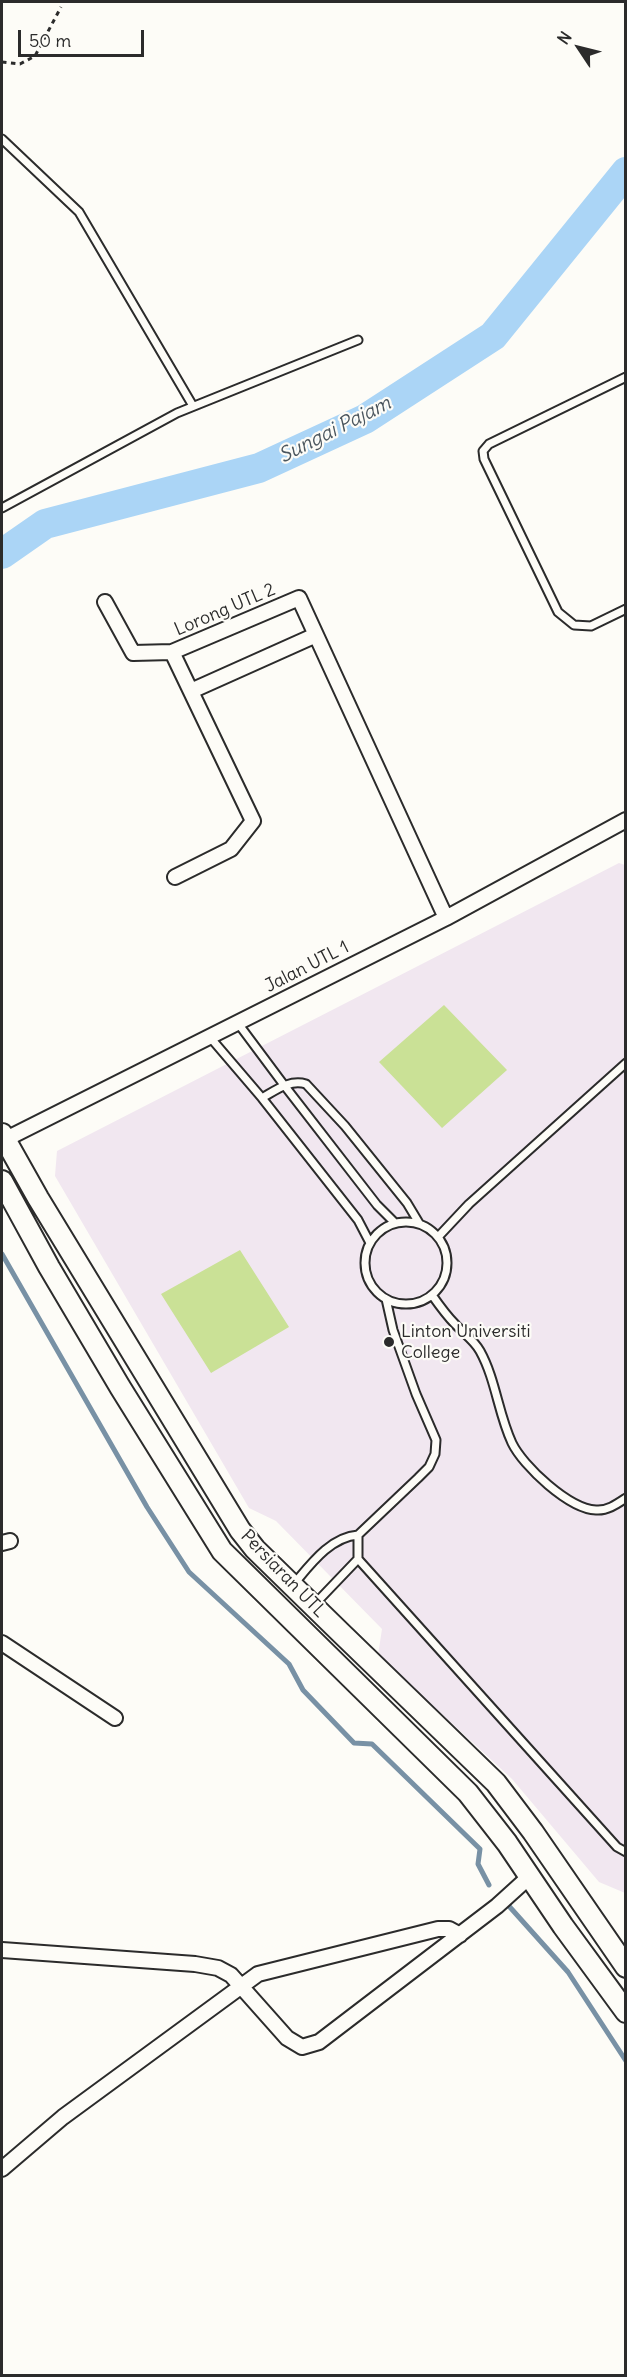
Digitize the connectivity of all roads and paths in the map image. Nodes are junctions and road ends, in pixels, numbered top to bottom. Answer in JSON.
{"nodes":[{"id":1,"x":61,"y":7,"type":"dead end"},
{"id":2,"x":2,"y":62,"type":"edge"},
{"id":3,"x":2,"y":139,"type":"edge"},
{"id":4,"x":358,"y":340,"type":"dead end"},
{"id":5,"x":626,"y":377,"type":"edge"},
{"id":6,"x":193,"y":406,"type":"junction"},
{"id":7,"x":2,"y":508,"type":"edge"},
{"id":8,"x":105,"y":602,"type":"dead end"},
{"id":9,"x":626,"y":609,"type":"edge"},
{"id":10,"x":316,"y":635,"type":"junction"},
{"id":11,"x":172,"y":652,"type":"junction"},
{"id":12,"x":191,"y":691,"type":"junction"},
{"id":13,"x":626,"y":820,"type":"edge"},
{"id":14,"x":175,"y":877,"type":"dead end"},
{"id":15,"x":446,"y":918,"type":"junction"},
{"id":16,"x":237,"y":1022,"type":"junction"},
{"id":17,"x":209,"y":1036,"type":"junction"},
{"id":18,"x":626,"y":1063,"type":"edge"},
{"id":19,"x":284,"y":1085,"type":"junction"},
{"id":20,"x":262,"y":1098,"type":"junction"},
{"id":21,"x":2,"y":1138,"type":"edge"},
{"id":22,"x":2,"y":1181,"type":"edge"},
{"id":23,"x":395,"y":1223,"type":"junction"},
{"id":24,"x":419,"y":1224,"type":"junction"},
{"id":25,"x":438,"y":1237,"type":"junction"},
{"id":26,"x":370,"y":1243,"type":"junction"},
{"id":27,"x":432,"y":1295,"type":"junction"},
{"id":28,"x":386,"y":1299,"type":"junction"},
{"id":29,"x":626,"y":1498,"type":"edge"},
{"id":30,"x":358,"y":1535,"type":"junction"},
{"id":31,"x":357,"y":1559,"type":"junction"},
{"id":32,"x":293,"y":1586,"type":"junction"},
{"id":33,"x":313,"y":1606,"type":"junction"},
{"id":34,"x":2,"y":1643,"type":"edge"},
{"id":35,"x":115,"y":1718,"type":"dead end"},
{"id":36,"x":626,"y":1852,"type":"edge"},
{"id":37,"x":529,"y":1877,"type":"junction"},
{"id":38,"x":460,"y":1935,"type":"junction"},
{"id":39,"x":2,"y":1950,"type":"edge"},
{"id":40,"x":625,"y":1963,"type":"edge"},
{"id":41,"x":601,"y":1977,"type":"junction"},
{"id":42,"x":242,"y":1984,"type":"junction"},
{"id":43,"x":626,"y":2012,"type":"edge"},
{"id":44,"x":2,"y":2169,"type":"edge"}],
"edges":[{"from":1,"to":2,"type":"path"},
{"from":3,"to":6,"type":"lane"},
{"from":4,"to":6,"type":"lane"},
{"from":5,"to":9,"type":"lane"},
{"from":6,"to":7,"type":"lane"},
{"from":8,"to":11,"type":"street"},
{"from":10,"to":11,"type":"street","name":"Lorong UTL 2"},
{"from":10,"to":12,"type":"street"},
{"from":10,"to":15,"type":"street","name":"Lorong UTL 2"},
{"from":11,"to":12,"type":"street","name":"Lorong UTL 2"},
{"from":12,"to":14,"type":"street","name":"Lorong UTL 2"},
{"from":13,"to":15,"type":"street","name":"Jalan UTL 1"},
{"from":15,"to":16,"type":"street","name":"Jalan UTL 1"},
{"from":16,"to":17,"type":"street","name":"Jalan UTL 1"},
{"from":16,"to":19,"type":"lane"},
{"from":17,"to":20,"type":"lane"},
{"from":17,"to":21,"type":"street","name":"Jalan UTL 1"},
{"from":18,"to":25,"type":"lane"},
{"from":19,"to":20,"type":"lane"},
{"from":19,"to":23,"type":"lane"},
{"from":19,"to":24,"type":"lane"},
{"from":20,"to":26,"type":"lane"},
{"from":21,"to":32,"type":"street","name":"Persiaran UTL"},
{"from":22,"to":37,"type":"street","name":"Persiaran UTL"},
{"from":23,"to":24,"type":"lane"},
{"from":23,"to":26,"type":"lane"},
{"from":24,"to":25,"type":"lane"},
{"from":25,"to":27,"type":"lane"},
{"from":26,"to":28,"type":"lane"},
{"from":27,"to":28,"type":"lane"},
{"from":27,"to":29,"type":"lane"},
{"from":28,"to":30,"type":"lane"},
{"from":30,"to":31,"type":"lane"},
{"from":30,"to":32,"type":"lane"},
{"from":31,"to":33,"type":"lane"},
{"from":31,"to":36,"type":"lane"},
{"from":32,"to":33,"type":"street","name":"Persiaran UTL"},
{"from":33,"to":40,"type":"street","name":"Persiaran UTL"},
{"from":34,"to":35,"type":"street"},
{"from":37,"to":38,"type":"street"},
{"from":37,"to":41,"type":"street","name":"Persiaran UTL"},
{"from":38,"to":42,"type":"street"},
{"from":38,"to":42,"type":"street"},
{"from":39,"to":42,"type":"street"},
{"from":40,"to":41,"type":"street"},
{"from":41,"to":43,"type":"street","name":"Persiaran UTL"},
{"from":42,"to":44,"type":"street"}]}
